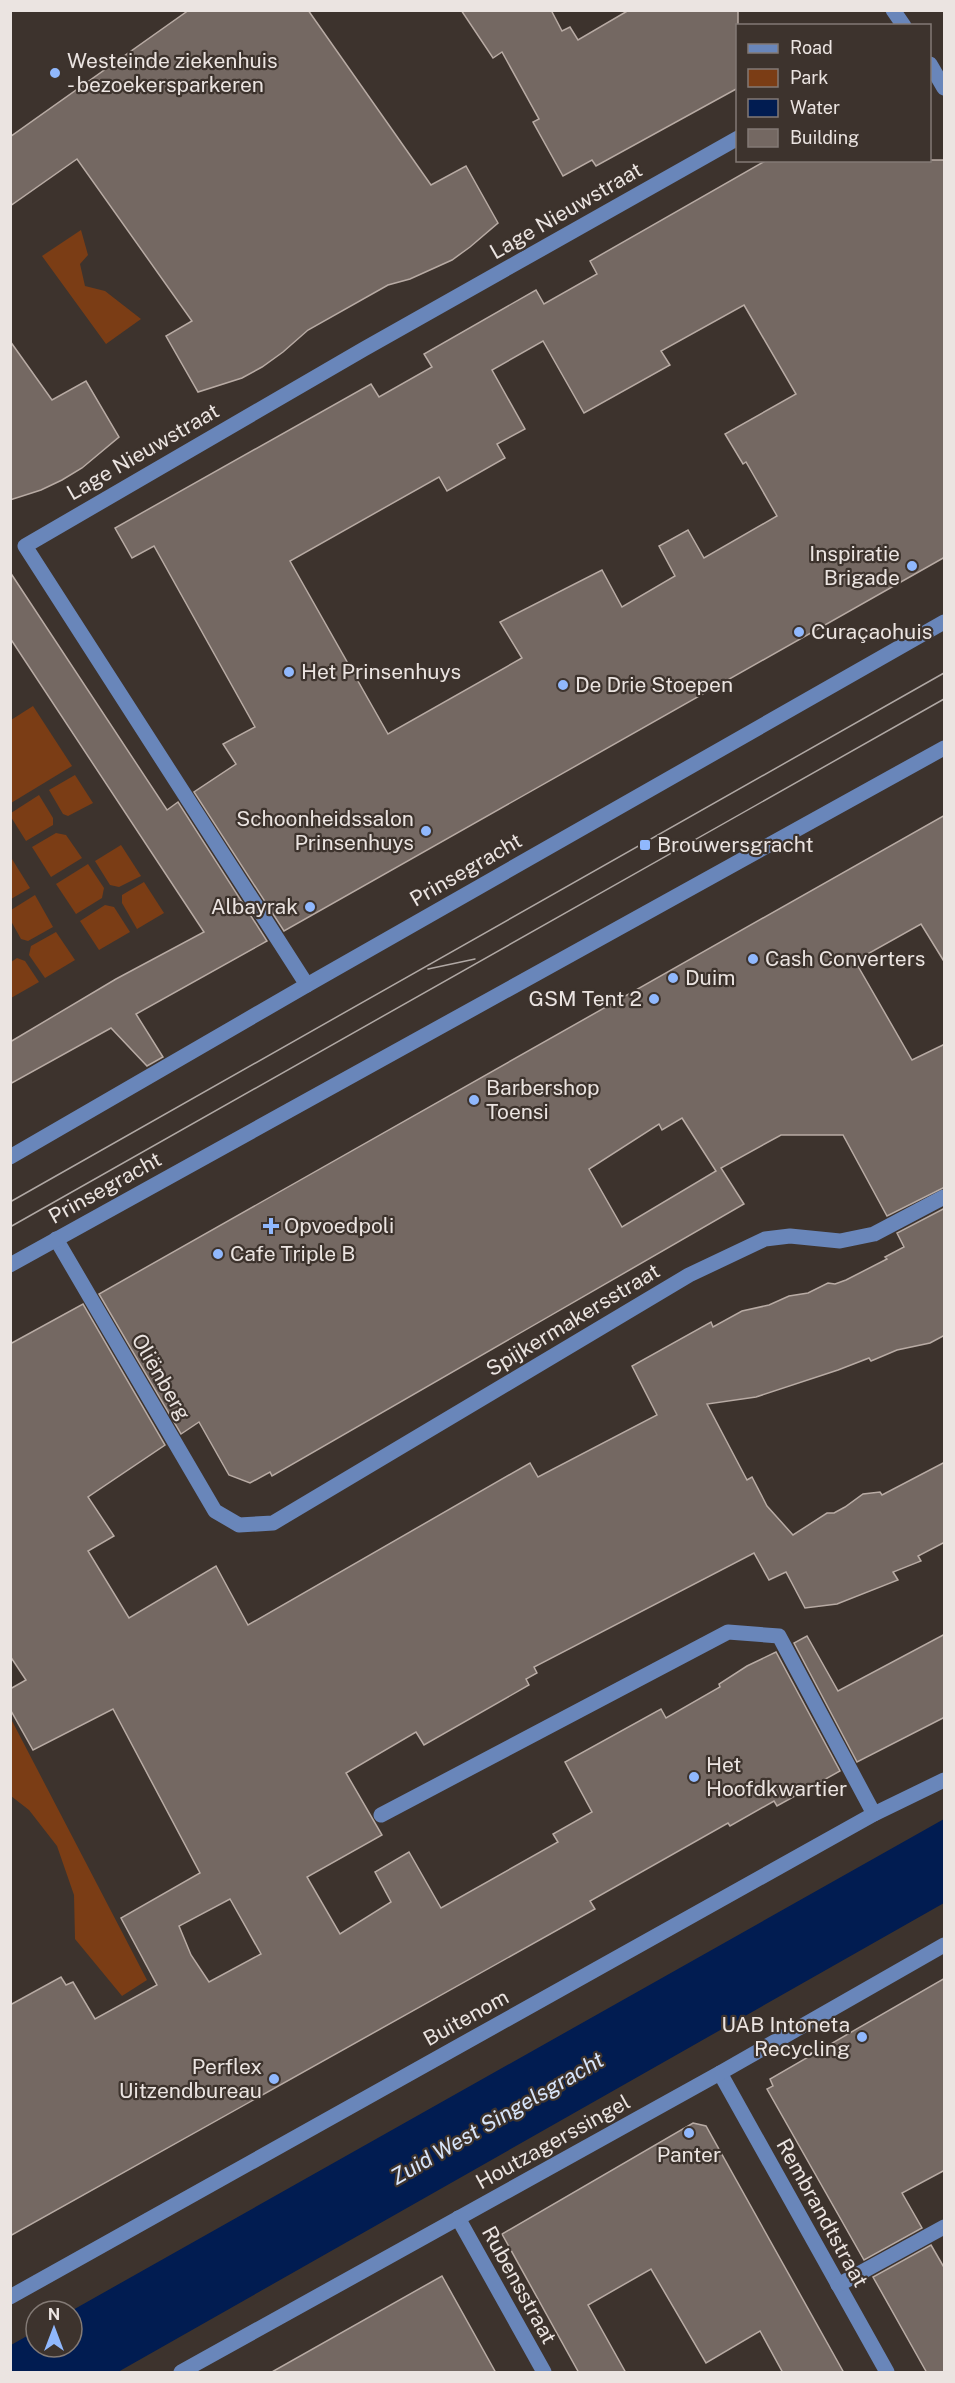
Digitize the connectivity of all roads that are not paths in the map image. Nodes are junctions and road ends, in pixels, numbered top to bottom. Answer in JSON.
{"nodes":[{"id":1,"x":893,"y":10,"type":"edge"},
{"id":2,"x":903,"y":24,"type":"edge"},
{"id":3,"x":931,"y":66,"type":"edge"},
{"id":4,"x":945,"y":88,"type":"edge"},
{"id":5,"x":736,"y":139,"type":"edge"},
{"id":6,"x":945,"y":622,"type":"edge"},
{"id":7,"x":945,"y":748,"type":"edge"},
{"id":8,"x":307,"y":985,"type":"junction"},
{"id":9,"x":10,"y":1157,"type":"edge"},
{"id":10,"x":945,"y":1197,"type":"edge"},
{"id":11,"x":56,"y":1239,"type":"junction"},
{"id":12,"x":10,"y":1265,"type":"edge"},
{"id":13,"x":239,"y":1525,"type":"joint"},
{"id":14,"x":945,"y":1780,"type":"edge"},
{"id":15,"x":874,"y":1814,"type":"junction"},
{"id":16,"x":381,"y":1815,"type":"dead end"},
{"id":17,"x":945,"y":1945,"type":"edge"},
{"id":18,"x":720,"y":2073,"type":"junction"},
{"id":19,"x":458,"y":2218,"type":"junction"},
{"id":20,"x":945,"y":2227,"type":"edge"},
{"id":21,"x":838,"y":2285,"type":"junction"},
{"id":22,"x":10,"y":2297,"type":"edge"},
{"id":23,"x":181,"y":2373,"type":"edge"},
{"id":24,"x":544,"y":2373,"type":"edge"},
{"id":25,"x":887,"y":2373,"type":"edge"}],
"edges":[{"from":1,"to":2,"type":"street"},
{"from":3,"to":4,"type":"street"},
{"from":5,"to":8,"type":"street","name":"Lage Nieuwstraat"},
{"from":6,"to":8,"type":"street","name":"Prinsegracht"},
{"from":7,"to":11,"type":"street","name":"Prinsegracht"},
{"from":8,"to":9,"type":"street","name":"Prinsegracht"},
{"from":10,"to":13,"type":"street","name":"Spijkermakersstraat"},
{"from":11,"to":12,"type":"street","name":"Prinsegracht"},
{"from":11,"to":13,"type":"street","name":"Oliënberg"},
{"from":14,"to":15,"type":"street","name":"Buitenom"},
{"from":15,"to":16,"type":"street"},
{"from":15,"to":22,"type":"street","name":"Buitenom"},
{"from":17,"to":18,"type":"street","name":"Houtzagerssingel"},
{"from":18,"to":19,"type":"street","name":"Houtzagerssingel"},
{"from":18,"to":21,"type":"street","name":"Rembrandtstraat"},
{"from":19,"to":23,"type":"street","name":"Houtzagerssingel"},
{"from":19,"to":24,"type":"street","name":"Rubensstraat"},
{"from":20,"to":21,"type":"street"},
{"from":21,"to":25,"type":"street","name":"Rembrandtstraat"}]}
